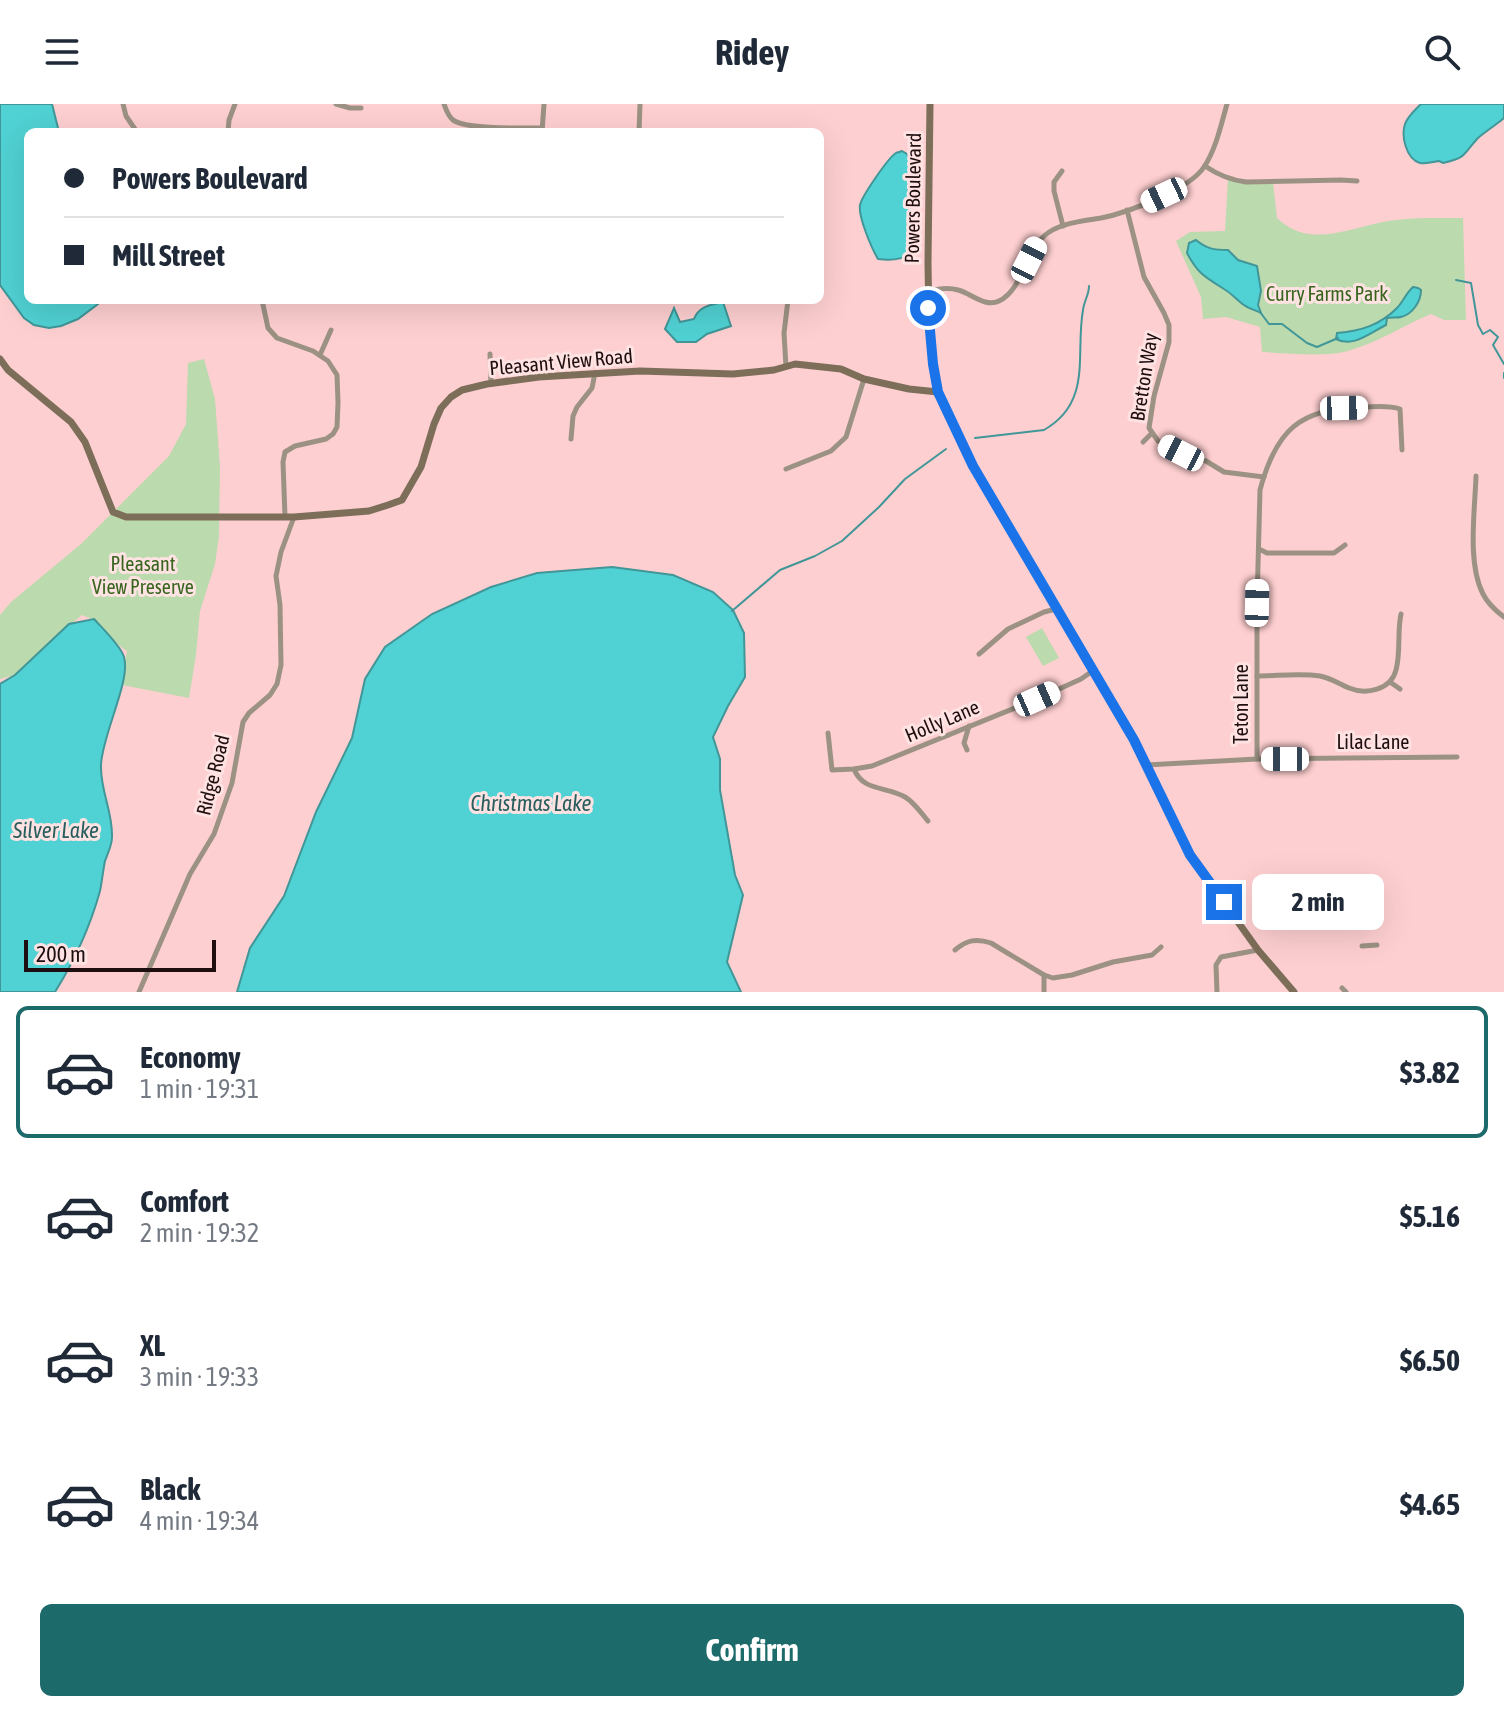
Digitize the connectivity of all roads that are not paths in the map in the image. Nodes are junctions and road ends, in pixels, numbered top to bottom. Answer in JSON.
{"nodes":[{"id":1,"x":123,"y":104,"type":"edge"},
{"id":2,"x":235,"y":104,"type":"edge"},
{"id":3,"x":336,"y":104,"type":"edge"},
{"id":4,"x":444,"y":104,"type":"edge"},
{"id":5,"x":544,"y":104,"type":"edge"},
{"id":6,"x":640,"y":104,"type":"edge"},
{"id":7,"x":930,"y":104,"type":"edge"},
{"id":8,"x":1227,"y":104,"type":"edge"},
{"id":9,"x":361,"y":108,"type":"dead end"},
{"id":10,"x":134,"y":128,"type":"edge"},
{"id":11,"x":228,"y":128,"type":"edge"},
{"id":12,"x":498,"y":128,"type":"edge"},
{"id":13,"x":542,"y":128,"type":"edge"},
{"id":14,"x":639,"y":128,"type":"edge"},
{"id":15,"x":1205,"y":166,"type":"junction"},
{"id":16,"x":1062,"y":171,"type":"dead end"},
{"id":17,"x":1357,"y":181,"type":"dead end"},
{"id":18,"x":1127,"y":210,"type":"junction"},
{"id":19,"x":1063,"y":226,"type":"junction"},
{"id":20,"x":928,"y":291,"type":"junction"},
{"id":21,"x":263,"y":304,"type":"edge"},
{"id":22,"x":788,"y":304,"type":"edge"},
{"id":23,"x":331,"y":330,"type":"dead end"},
{"id":24,"x":490,"y":354,"type":"dead end"},
{"id":25,"x":320,"y":355,"type":"junction"},
{"id":26,"x":0,"y":359,"type":"edge"},
{"id":27,"x":786,"y":367,"type":"junction"},
{"id":28,"x":595,"y":373,"type":"junction"},
{"id":29,"x":864,"y":379,"type":"junction"},
{"id":30,"x":491,"y":384,"type":"junction"},
{"id":31,"x":938,"y":392,"type":"junction"},
{"id":32,"x":1152,"y":433,"type":"junction"},
{"id":33,"x":571,"y":439,"type":"dead end"},
{"id":34,"x":1143,"y":442,"type":"dead end"},
{"id":35,"x":1402,"y":450,"type":"dead end"},
{"id":36,"x":786,"y":469,"type":"dead end"},
{"id":37,"x":1476,"y":476,"type":"dead end"},
{"id":38,"x":1264,"y":477,"type":"junction"},
{"id":39,"x":285,"y":517,"type":"junction"},
{"id":40,"x":294,"y":517,"type":"junction"},
{"id":41,"x":1345,"y":545,"type":"dead end"},
{"id":42,"x":1258,"y":549,"type":"junction"},
{"id":43,"x":1057,"y":609,"type":"junction"},
{"id":44,"x":1401,"y":614,"type":"dead end"},
{"id":45,"x":1504,"y":617,"type":"edge"},
{"id":46,"x":979,"y":654,"type":"dead end"},
{"id":47,"x":1094,"y":670,"type":"junction"},
{"id":48,"x":1257,"y":676,"type":"junction"},
{"id":49,"x":1390,"y":682,"type":"junction"},
{"id":50,"x":1400,"y":689,"type":"dead end"},
{"id":51,"x":969,"y":726,"type":"junction"},
{"id":52,"x":828,"y":733,"type":"dead end"},
{"id":53,"x":967,"y":750,"type":"dead end"},
{"id":54,"x":1457,"y":757,"type":"dead end"},
{"id":55,"x":1257,"y":759,"type":"junction"},
{"id":56,"x":1146,"y":765,"type":"junction"},
{"id":57,"x":854,"y":769,"type":"junction"},
{"id":58,"x":928,"y":821,"type":"dead end"},
{"id":59,"x":1377,"y":945,"type":"dead end"},
{"id":60,"x":1362,"y":946,"type":"dead end"},
{"id":61,"x":1161,"y":947,"type":"dead end"},
{"id":62,"x":955,"y":950,"type":"dead end"},
{"id":63,"x":1258,"y":950,"type":"junction"},
{"id":64,"x":1044,"y":975,"type":"junction"},
{"id":65,"x":139,"y":992,"type":"edge"},
{"id":66,"x":1044,"y":992,"type":"edge"},
{"id":67,"x":1217,"y":992,"type":"edge"},
{"id":68,"x":1294,"y":992,"type":"edge"}],
"edges":[{"from":1,"to":10,"type":"street"},
{"from":2,"to":11,"type":"street"},
{"from":3,"to":9,"type":"street"},
{"from":4,"to":12,"type":"street"},
{"from":5,"to":13,"type":"street"},
{"from":6,"to":14,"type":"street"},
{"from":7,"to":20,"type":"street","name":"Powers Boulevard"},
{"from":8,"to":15,"type":"street"},
{"from":15,"to":17,"type":"street"},
{"from":15,"to":18,"type":"street"},
{"from":16,"to":19,"type":"street"},
{"from":18,"to":19,"type":"street"},
{"from":18,"to":32,"type":"street","name":"Bretton Way"},
{"from":19,"to":20,"type":"street"},
{"from":20,"to":31,"type":"street","name":"Powers Boulevard"},
{"from":21,"to":25,"type":"street"},
{"from":22,"to":27,"type":"street"},
{"from":23,"to":25,"type":"street"},
{"from":24,"to":30,"type":"street"},
{"from":25,"to":39,"type":"street"},
{"from":26,"to":39,"type":"street","name":"Pleasant View Road"},
{"from":27,"to":28,"type":"street","name":"Pleasant View Road"},
{"from":27,"to":29,"type":"street","name":"Pleasant View Road"},
{"from":28,"to":30,"type":"street","name":"Pleasant View Road"},
{"from":28,"to":33,"type":"street"},
{"from":29,"to":31,"type":"street","name":"Pleasant View Road"},
{"from":29,"to":36,"type":"street"},
{"from":30,"to":40,"type":"street","name":"Pleasant View Road"},
{"from":31,"to":43,"type":"street","name":"Powers Boulevard"},
{"from":32,"to":34,"type":"street"},
{"from":32,"to":38,"type":"street","name":"Bretton Way"},
{"from":35,"to":38,"type":"street","name":"Teton Lane"},
{"from":37,"to":45,"type":"street"},
{"from":38,"to":42,"type":"street","name":"Teton Lane"},
{"from":39,"to":40,"type":"street","name":"Pleasant View Road"},
{"from":40,"to":65,"type":"street","name":"Ridge Road"},
{"from":41,"to":42,"type":"street"},
{"from":42,"to":48,"type":"street","name":"Teton Lane"},
{"from":43,"to":46,"type":"street"},
{"from":43,"to":47,"type":"street","name":"Powers Boulevard"},
{"from":44,"to":49,"type":"street"},
{"from":47,"to":51,"type":"street","name":"Holly Lane"},
{"from":47,"to":56,"type":"street","name":"Powers Boulevard"},
{"from":48,"to":49,"type":"street"},
{"from":48,"to":55,"type":"street","name":"Teton Lane"},
{"from":49,"to":50,"type":"street"},
{"from":51,"to":53,"type":"street"},
{"from":51,"to":57,"type":"street","name":"Holly Lane"},
{"from":52,"to":57,"type":"street"},
{"from":54,"to":55,"type":"street","name":"Lilac Lane"},
{"from":55,"to":56,"type":"street","name":"Lilac Lane"},
{"from":56,"to":63,"type":"street","name":"Powers Boulevard"},
{"from":57,"to":58,"type":"street"},
{"from":59,"to":60,"type":"street"},
{"from":61,"to":64,"type":"street"},
{"from":62,"to":64,"type":"street"},
{"from":63,"to":67,"type":"street"},
{"from":63,"to":68,"type":"street","name":"Powers Boulevard"},
{"from":64,"to":66,"type":"street"}]}
